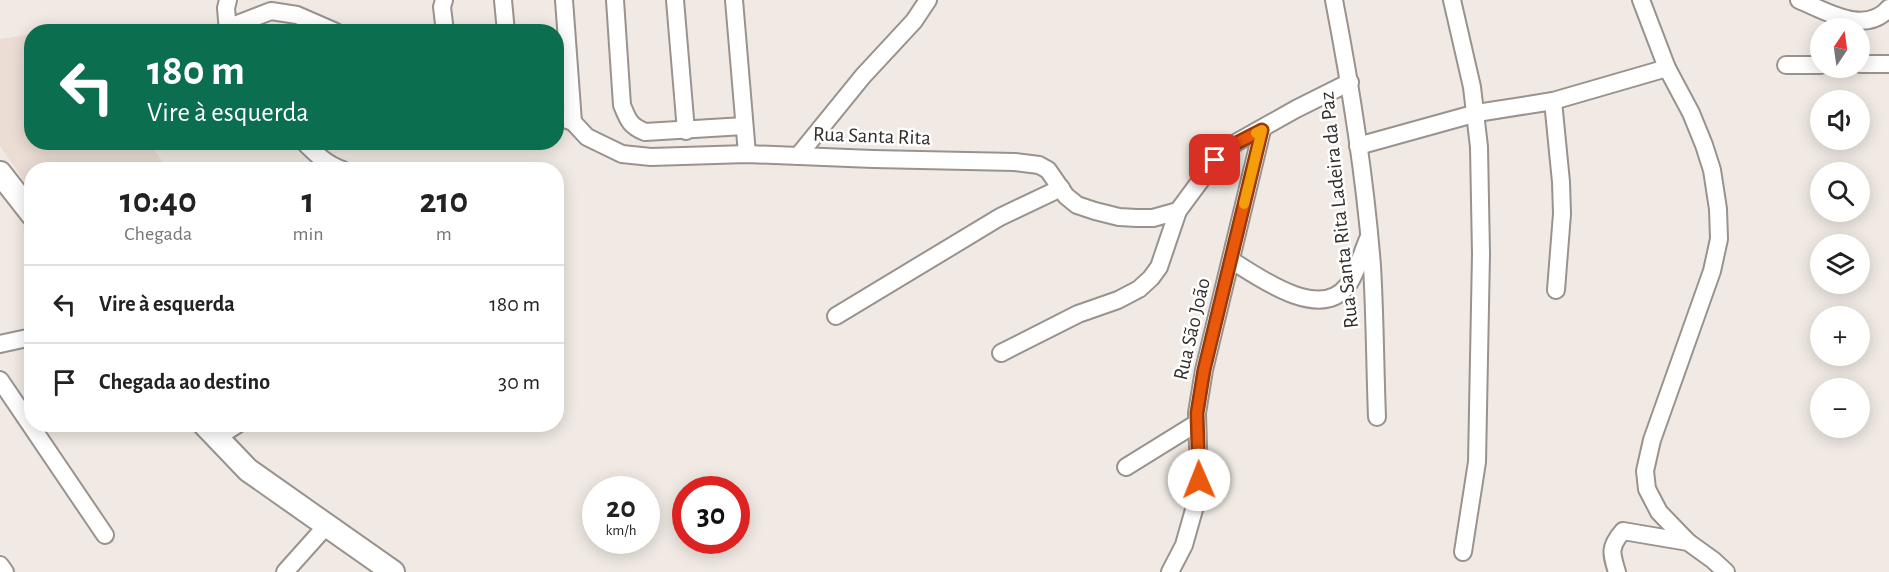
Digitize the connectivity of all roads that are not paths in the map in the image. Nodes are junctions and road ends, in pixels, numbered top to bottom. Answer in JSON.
{"nodes":[{"id":1,"x":228,"y":0,"type":"edge"},
{"id":2,"x":444,"y":0,"type":"edge"},
{"id":3,"x":503,"y":0,"type":"edge"},
{"id":4,"x":564,"y":0,"type":"edge"},
{"id":5,"x":615,"y":0,"type":"edge"},
{"id":6,"x":675,"y":0,"type":"edge"},
{"id":7,"x":734,"y":0,"type":"edge"},
{"id":8,"x":928,"y":0,"type":"edge"},
{"id":9,"x":1334,"y":0,"type":"edge"},
{"id":10,"x":1452,"y":0,"type":"edge"},
{"id":11,"x":1641,"y":0,"type":"edge"},
{"id":12,"x":1798,"y":0,"type":"edge"},
{"id":13,"x":1889,"y":8,"type":"edge"},
{"id":14,"x":227,"y":24,"type":"edge"},
{"id":15,"x":241,"y":24,"type":"edge"},
{"id":16,"x":318,"y":24,"type":"edge"},
{"id":17,"x":444,"y":24,"type":"edge"},
{"id":18,"x":505,"y":24,"type":"edge"},
{"id":19,"x":1810,"y":64,"type":"edge"},
{"id":20,"x":1870,"y":64,"type":"edge"},
{"id":21,"x":1889,"y":64,"type":"edge"},
{"id":22,"x":1786,"y":65,"type":"dead end"},
{"id":23,"x":1667,"y":68,"type":"junction"},
{"id":24,"x":1350,"y":82,"type":"junction"},
{"id":25,"x":564,"y":100,"type":"edge"},
{"id":26,"x":1553,"y":101,"type":"junction"},
{"id":27,"x":1477,"y":113,"type":"junction"},
{"id":28,"x":564,"y":119,"type":"edge"},
{"id":29,"x":573,"y":122,"type":"junction"},
{"id":30,"x":744,"y":126,"type":"junction"},
{"id":31,"x":1262,"y":130,"type":"junction"},
{"id":32,"x":686,"y":131,"type":"junction"},
{"id":33,"x":1358,"y":146,"type":"junction"},
{"id":34,"x":312,"y":150,"type":"edge"},
{"id":35,"x":747,"y":154,"type":"junction"},
{"id":36,"x":798,"y":156,"type":"junction"},
{"id":37,"x":327,"y":162,"type":"edge"},
{"id":38,"x":0,"y":173,"type":"edge"},
{"id":39,"x":1061,"y":188,"type":"junction"},
{"id":40,"x":24,"y":204,"type":"edge"},
{"id":41,"x":1178,"y":211,"type":"junction"},
{"id":42,"x":1369,"y":237,"type":"junction"},
{"id":43,"x":1231,"y":260,"type":"junction"},
{"id":44,"x":1556,"y":290,"type":"dead end"},
{"id":45,"x":836,"y":316,"type":"dead end"},
{"id":46,"x":24,"y":339,"type":"edge"},
{"id":47,"x":0,"y":344,"type":"edge"},
{"id":48,"x":1000,"y":353,"type":"dead end"},
{"id":49,"x":0,"y":380,"type":"edge"},
{"id":50,"x":24,"y":415,"type":"edge"},
{"id":51,"x":1377,"y":417,"type":"dead end"},
{"id":52,"x":1197,"y":423,"type":"junction"},
{"id":53,"x":35,"y":432,"type":"edge"},
{"id":54,"x":211,"y":432,"type":"edge"},
{"id":55,"x":1126,"y":467,"type":"dead end"},
{"id":56,"x":327,"y":525,"type":"junction"},
{"id":57,"x":105,"y":535,"type":"dead end"},
{"id":58,"x":1688,"y":542,"type":"junction"},
{"id":59,"x":1463,"y":552,"type":"dead end"},
{"id":60,"x":0,"y":565,"type":"edge"},
{"id":61,"x":5,"y":572,"type":"edge"},
{"id":62,"x":285,"y":572,"type":"edge"},
{"id":63,"x":393,"y":572,"type":"edge"},
{"id":64,"x":1170,"y":572,"type":"edge"},
{"id":65,"x":1617,"y":572,"type":"edge"},
{"id":66,"x":1726,"y":572,"type":"edge"}],
"edges":[{"from":1,"to":14,"type":"street"},
{"from":2,"to":17,"type":"street"},
{"from":3,"to":18,"type":"street"},
{"from":4,"to":25,"type":"street"},
{"from":5,"to":32,"type":"street"},
{"from":6,"to":32,"type":"street"},
{"from":7,"to":30,"type":"street"},
{"from":8,"to":36,"type":"street"},
{"from":9,"to":24,"type":"street","name":"Rua Santa Rita Ladeira da Paz"},
{"from":10,"to":27,"type":"street"},
{"from":11,"to":23,"type":"street"},
{"from":12,"to":13,"type":"street"},
{"from":15,"to":16,"type":"street"},
{"from":19,"to":22,"type":"street"},
{"from":20,"to":21,"type":"street"},
{"from":23,"to":26,"type":"street"},
{"from":23,"to":58,"type":"street"},
{"from":24,"to":31,"type":"street"},
{"from":24,"to":33,"type":"street","name":"Rua Santa Rita Ladeira da Paz"},
{"from":25,"to":29,"type":"street"},
{"from":26,"to":27,"type":"street"},
{"from":26,"to":44,"type":"street"},
{"from":27,"to":33,"type":"street"},
{"from":27,"to":59,"type":"street"},
{"from":28,"to":29,"type":"street","name":"Rua Santa Rita"},
{"from":29,"to":35,"type":"street","name":"Rua Santa Rita"},
{"from":30,"to":32,"type":"street"},
{"from":30,"to":35,"type":"street"},
{"from":31,"to":41,"type":"street"},
{"from":31,"to":43,"type":"street","name":"Rua São João"},
{"from":33,"to":42,"type":"street","name":"Rua Santa Rita Ladeira da Paz"},
{"from":34,"to":37,"type":"street"},
{"from":35,"to":36,"type":"street","name":"Rua Santa Rita"},
{"from":36,"to":39,"type":"street","name":"Rua Santa Rita"},
{"from":38,"to":40,"type":"street"},
{"from":39,"to":41,"type":"street","name":"Rua Santa Rita"},
{"from":39,"to":45,"type":"street"},
{"from":41,"to":48,"type":"street"},
{"from":42,"to":43,"type":"street"},
{"from":42,"to":51,"type":"street","name":"Rua Santa Rita Ladeira da Paz"},
{"from":43,"to":52,"type":"street","name":"Rua São João"},
{"from":46,"to":47,"type":"street"},
{"from":49,"to":50,"type":"street"},
{"from":52,"to":55,"type":"street"},
{"from":52,"to":64,"type":"street","name":"Rua São João"},
{"from":53,"to":57,"type":"street"},
{"from":54,"to":56,"type":"street"},
{"from":56,"to":62,"type":"street"},
{"from":56,"to":63,"type":"street"},
{"from":58,"to":65,"type":"street"},
{"from":58,"to":66,"type":"street"},
{"from":60,"to":61,"type":"street"}]}
